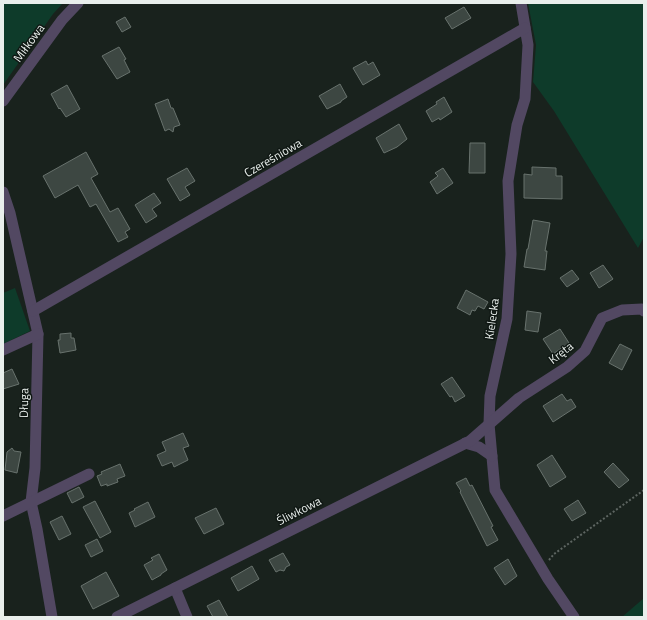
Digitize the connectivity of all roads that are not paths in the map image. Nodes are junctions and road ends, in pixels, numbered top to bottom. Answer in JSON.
{"nodes":[{"id":1,"x":78,"y":3,"type":"edge"},
{"id":2,"x":521,"y":3,"type":"edge"},
{"id":3,"x":525,"y":28,"type":"junction"},
{"id":4,"x":3,"y":101,"type":"edge"},
{"id":5,"x":3,"y":192,"type":"edge"},
{"id":6,"x":644,"y":310,"type":"edge"},
{"id":7,"x":33,"y":311,"type":"junction"},
{"id":8,"x":38,"y":334,"type":"junction"},
{"id":9,"x":3,"y":350,"type":"edge"},
{"id":10,"x":489,"y":424,"type":"junction"},
{"id":11,"x":465,"y":443,"type":"junction"},
{"id":12,"x":492,"y":456,"type":"junction"},
{"id":13,"x":89,"y":474,"type":"dead end"},
{"id":14,"x":31,"y":502,"type":"junction"},
{"id":15,"x":3,"y":516,"type":"edge"},
{"id":16,"x":175,"y":588,"type":"junction"},
{"id":17,"x":52,"y":617,"type":"edge"},
{"id":18,"x":117,"y":617,"type":"edge"},
{"id":19,"x":187,"y":617,"type":"edge"},
{"id":20,"x":574,"y":617,"type":"edge"}],
"edges":[{"from":1,"to":4,"type":"street","name":"Miłkowa"},
{"from":2,"to":3,"type":"street","name":"Kielecka"},
{"from":3,"to":7,"type":"street","name":"Czereśniowa"},
{"from":3,"to":10,"type":"street","name":"Kielecka"},
{"from":5,"to":7,"type":"street","name":"Długa"},
{"from":6,"to":10,"type":"street","name":"Kręta"},
{"from":7,"to":8,"type":"street","name":"Długa"},
{"from":8,"to":9,"type":"street"},
{"from":8,"to":14,"type":"street","name":"Długa"},
{"from":10,"to":11,"type":"street","name":"Śliwkowa"},
{"from":10,"to":12,"type":"street","name":"Kielecka"},
{"from":11,"to":12,"type":"street"},
{"from":11,"to":16,"type":"street","name":"Śliwkowa"},
{"from":12,"to":20,"type":"street","name":"Kielecka"},
{"from":13,"to":14,"type":"street"},
{"from":14,"to":15,"type":"street"},
{"from":14,"to":17,"type":"street","name":"Długa"},
{"from":16,"to":18,"type":"street","name":"Śliwkowa"},
{"from":16,"to":19,"type":"street"}]}
